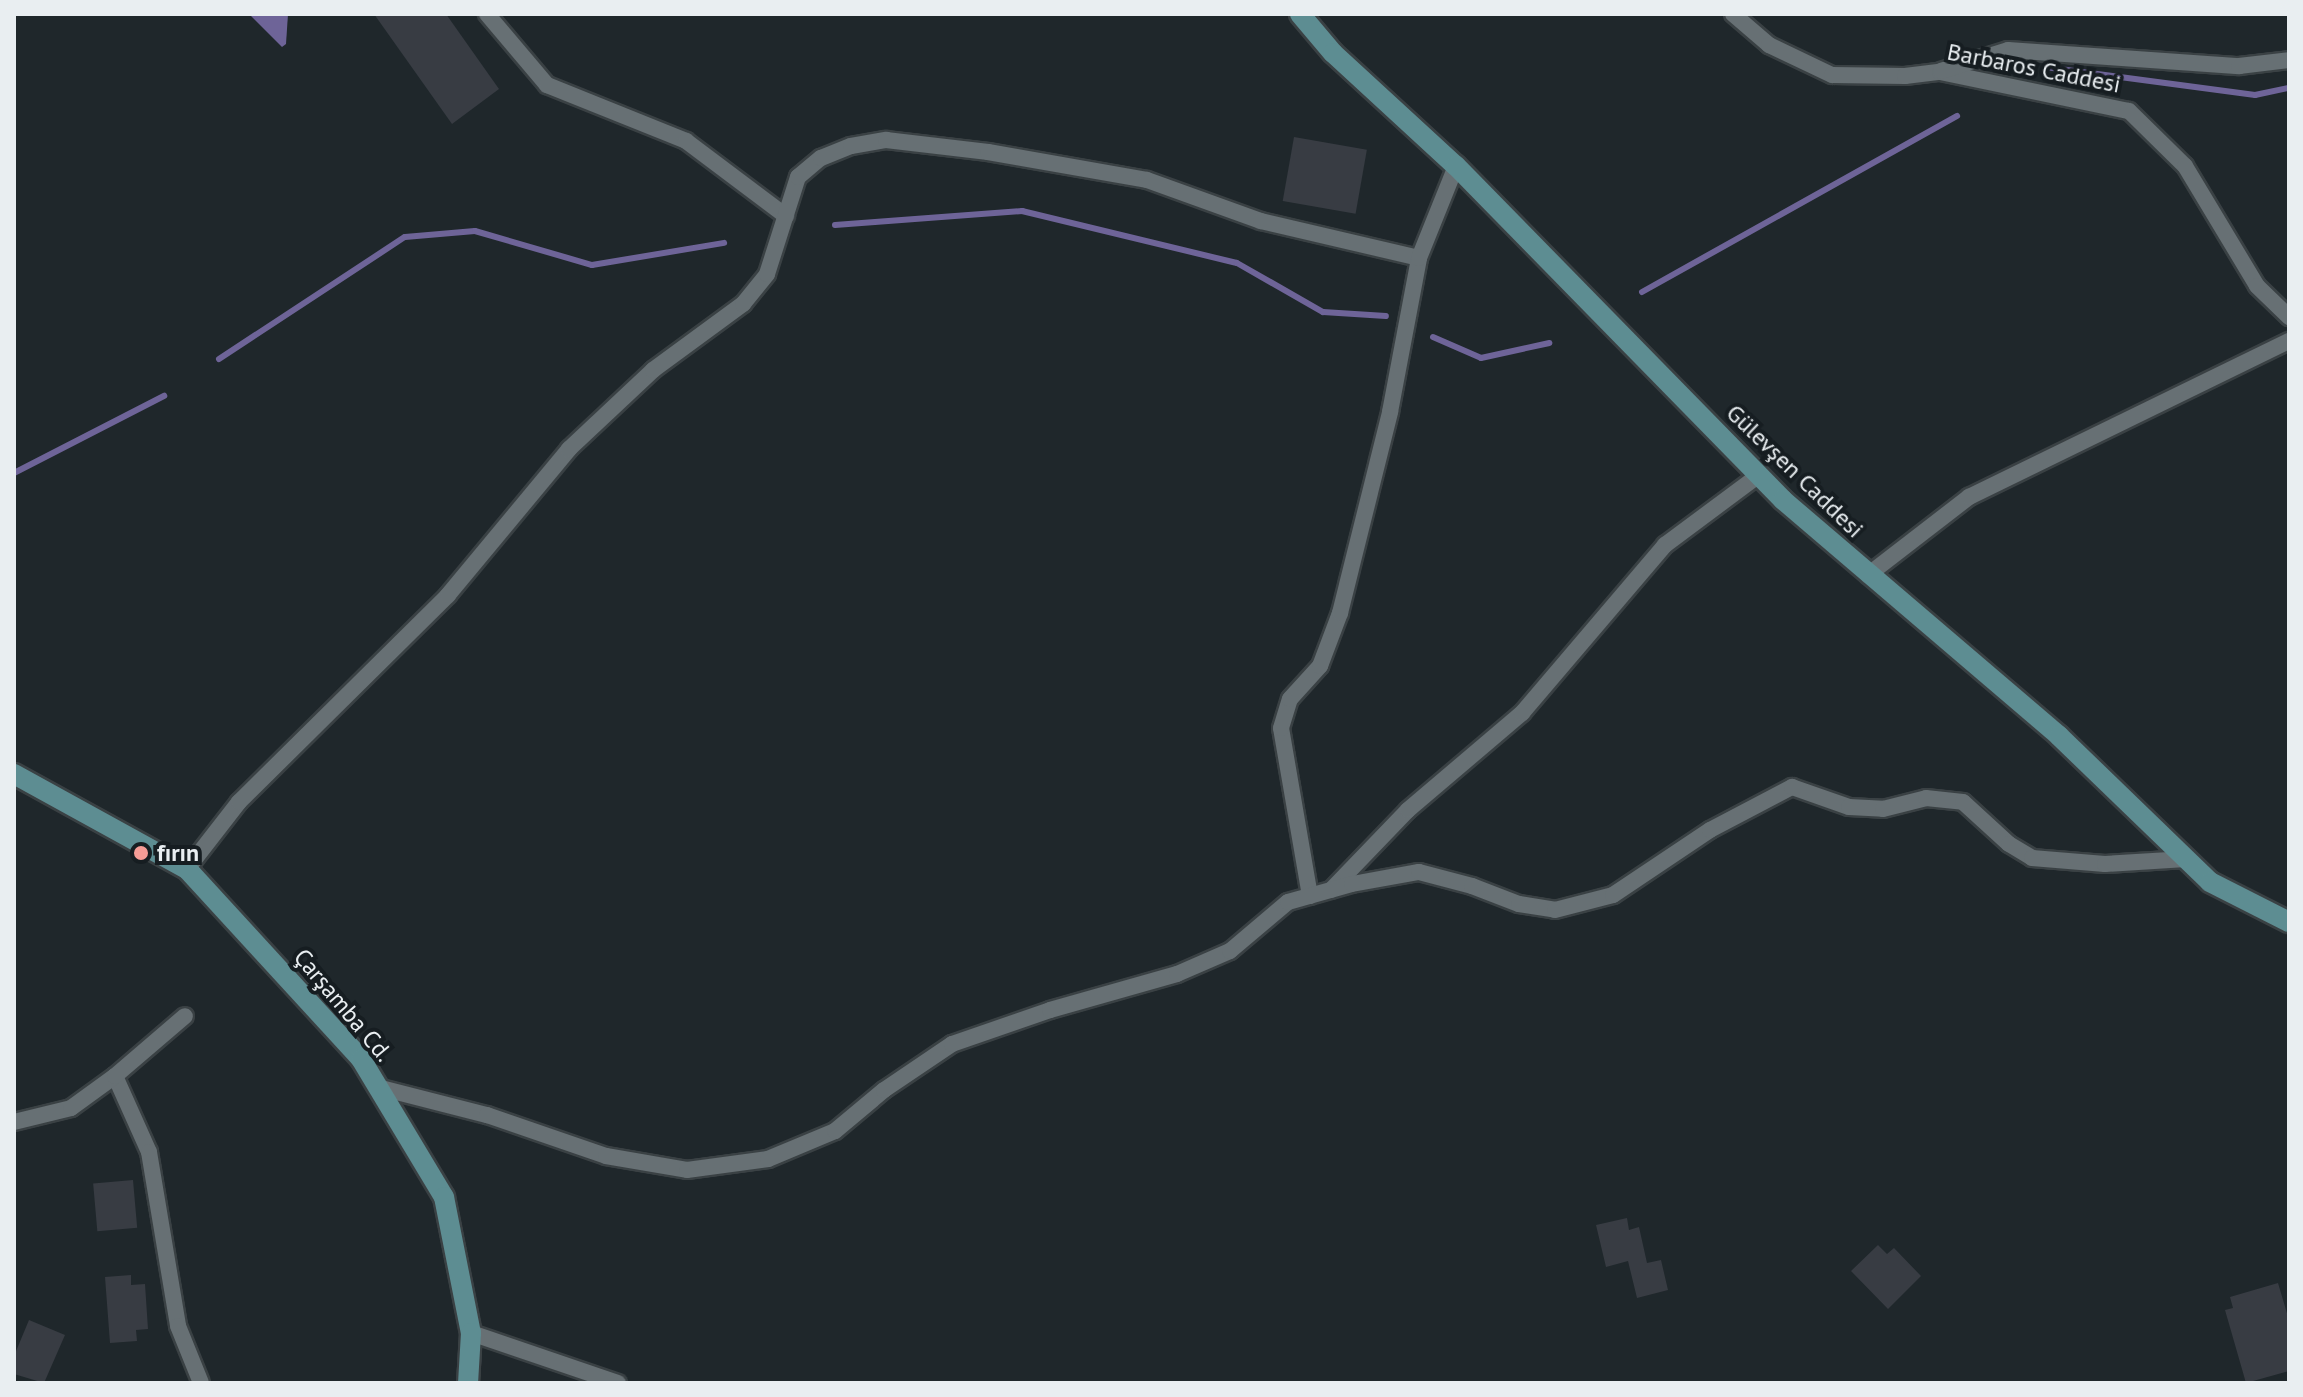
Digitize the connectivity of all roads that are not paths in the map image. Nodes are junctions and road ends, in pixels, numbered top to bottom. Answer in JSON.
{"nodes":[{"id":1,"x":487,"y":14,"type":"edge"},
{"id":2,"x":1300,"y":14,"type":"edge"},
{"id":3,"x":1733,"y":14,"type":"edge"},
{"id":4,"x":2289,"y":60,"type":"edge"},
{"id":5,"x":1940,"y":72,"type":"junction"},
{"id":6,"x":1456,"y":166,"type":"junction"},
{"id":7,"x":786,"y":216,"type":"junction"},
{"id":8,"x":1419,"y":258,"type":"junction"},
{"id":9,"x":2289,"y":317,"type":"edge"},
{"id":10,"x":2289,"y":341,"type":"edge"},
{"id":11,"x":1759,"y":475,"type":"junction"},
{"id":12,"x":1868,"y":575,"type":"junction"},
{"id":13,"x":14,"y":774,"type":"edge"},
{"id":14,"x":2186,"y":859,"type":"junction"},
{"id":15,"x":187,"y":869,"type":"junction"},
{"id":16,"x":1331,"y":890,"type":"junction"},
{"id":17,"x":1310,"y":896,"type":"junction"},
{"id":18,"x":2289,"y":922,"type":"edge"},
{"id":19,"x":185,"y":1016,"type":"dead end"},
{"id":20,"x":115,"y":1076,"type":"junction"},
{"id":21,"x":377,"y":1087,"type":"junction"},
{"id":22,"x":14,"y":1122,"type":"edge"},
{"id":23,"x":471,"y":1333,"type":"junction"},
{"id":24,"x":201,"y":1383,"type":"edge"},
{"id":25,"x":468,"y":1383,"type":"edge"},
{"id":26,"x":618,"y":1383,"type":"edge"}],
"edges":[{"from":1,"to":7,"type":"street"},
{"from":2,"to":6,"type":"street","name":"Gülevşen Caddesi"},
{"from":3,"to":5,"type":"street","name":"Barbaros Caddesi"},
{"from":4,"to":5,"type":"street"},
{"from":5,"to":9,"type":"street","name":"Barbaros Caddesi"},
{"from":6,"to":8,"type":"street"},
{"from":6,"to":11,"type":"street","name":"Gülevşen Caddesi"},
{"from":7,"to":8,"type":"street"},
{"from":7,"to":15,"type":"street"},
{"from":8,"to":17,"type":"street"},
{"from":10,"to":12,"type":"street"},
{"from":11,"to":12,"type":"street","name":"Gülevşen Caddesi"},
{"from":11,"to":16,"type":"street"},
{"from":12,"to":14,"type":"street","name":"Gülevşen Caddesi"},
{"from":13,"to":15,"type":"street","name":"Çarşamba Cd."},
{"from":14,"to":16,"type":"street"},
{"from":14,"to":18,"type":"street","name":"Gülevşen Caddesi"},
{"from":15,"to":21,"type":"street","name":"Çarşamba Cd."},
{"from":16,"to":17,"type":"street"},
{"from":17,"to":21,"type":"street"},
{"from":19,"to":20,"type":"street"},
{"from":20,"to":22,"type":"street"},
{"from":20,"to":24,"type":"street"},
{"from":21,"to":23,"type":"street","name":"Çarşamba Cd."},
{"from":23,"to":25,"type":"street","name":"Çarşamba Cd."},
{"from":23,"to":26,"type":"street"}]}
